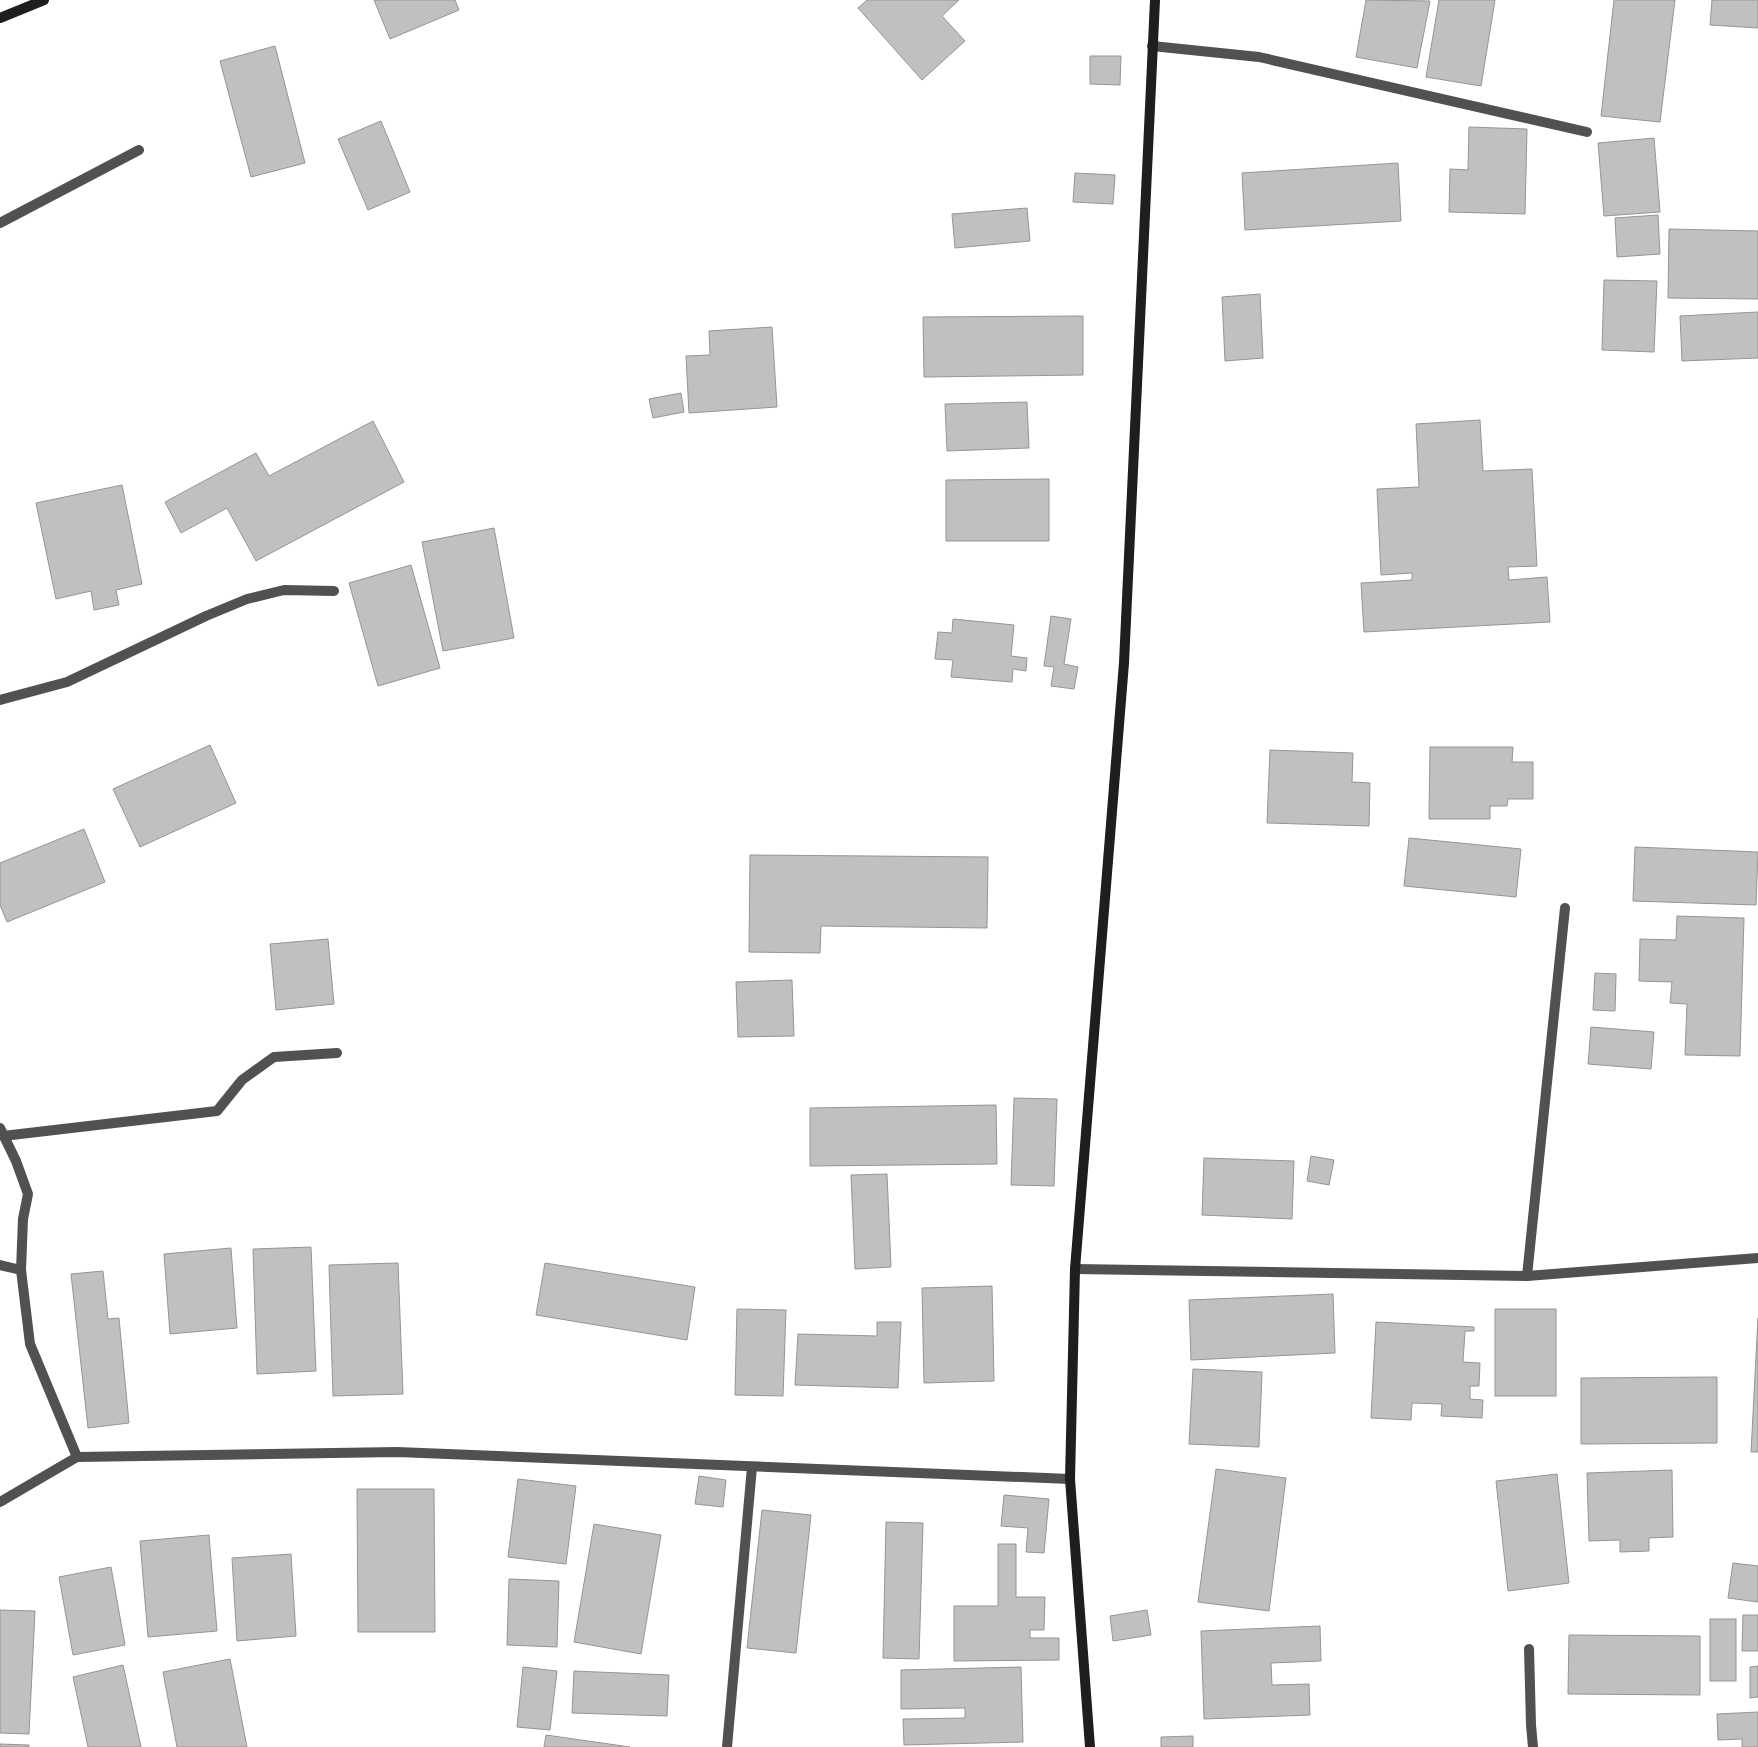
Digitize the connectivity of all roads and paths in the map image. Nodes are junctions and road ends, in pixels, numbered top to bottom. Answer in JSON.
{"nodes":[{"id":1,"x":44,"y":0,"type":"edge"},
{"id":2,"x":1155,"y":0,"type":"edge"},
{"id":3,"x":0,"y":18,"type":"edge"},
{"id":4,"x":1152,"y":46,"type":"junction"},
{"id":5,"x":1587,"y":132,"type":"dead end"},
{"id":6,"x":140,"y":150,"type":"dead end"},
{"id":7,"x":0,"y":223,"type":"edge"},
{"id":8,"x":334,"y":590,"type":"dead end"},
{"id":9,"x":0,"y":700,"type":"edge"},
{"id":10,"x":1565,"y":908,"type":"dead end"},
{"id":11,"x":337,"y":1053,"type":"dead end"},
{"id":12,"x":2,"y":1132,"type":"edge"},
{"id":13,"x":1758,"y":1258,"type":"edge"},
{"id":14,"x":0,"y":1265,"type":"edge"},
{"id":15,"x":1075,"y":1269,"type":"junction"},
{"id":16,"x":21,"y":1270,"type":"junction"},
{"id":17,"x":1527,"y":1276,"type":"junction"},
{"id":18,"x":77,"y":1457,"type":"junction"},
{"id":19,"x":752,"y":1466,"type":"junction"},
{"id":20,"x":1070,"y":1479,"type":"junction"},
{"id":21,"x":0,"y":1502,"type":"edge"},
{"id":22,"x":1529,"y":1649,"type":"dead end"},
{"id":23,"x":727,"y":1747,"type":"edge"},
{"id":24,"x":1090,"y":1747,"type":"edge"},
{"id":25,"x":1533,"y":1747,"type":"edge"}],
"edges":[{"from":1,"to":3,"type":"street"},
{"from":2,"to":4,"type":"street"},
{"from":4,"to":5,"type":"street"},
{"from":4,"to":15,"type":"street"},
{"from":6,"to":7,"type":"street"},
{"from":8,"to":9,"type":"street"},
{"from":10,"to":17,"type":"street"},
{"from":11,"to":12,"type":"street"},
{"from":12,"to":16,"type":"street"},
{"from":13,"to":17,"type":"street"},
{"from":14,"to":16,"type":"street"},
{"from":15,"to":17,"type":"street"},
{"from":15,"to":20,"type":"street"},
{"from":16,"to":18,"type":"street"},
{"from":18,"to":19,"type":"street"},
{"from":18,"to":21,"type":"street"},
{"from":19,"to":20,"type":"street"},
{"from":19,"to":23,"type":"street"},
{"from":20,"to":24,"type":"street"},
{"from":22,"to":25,"type":"street"}]}
